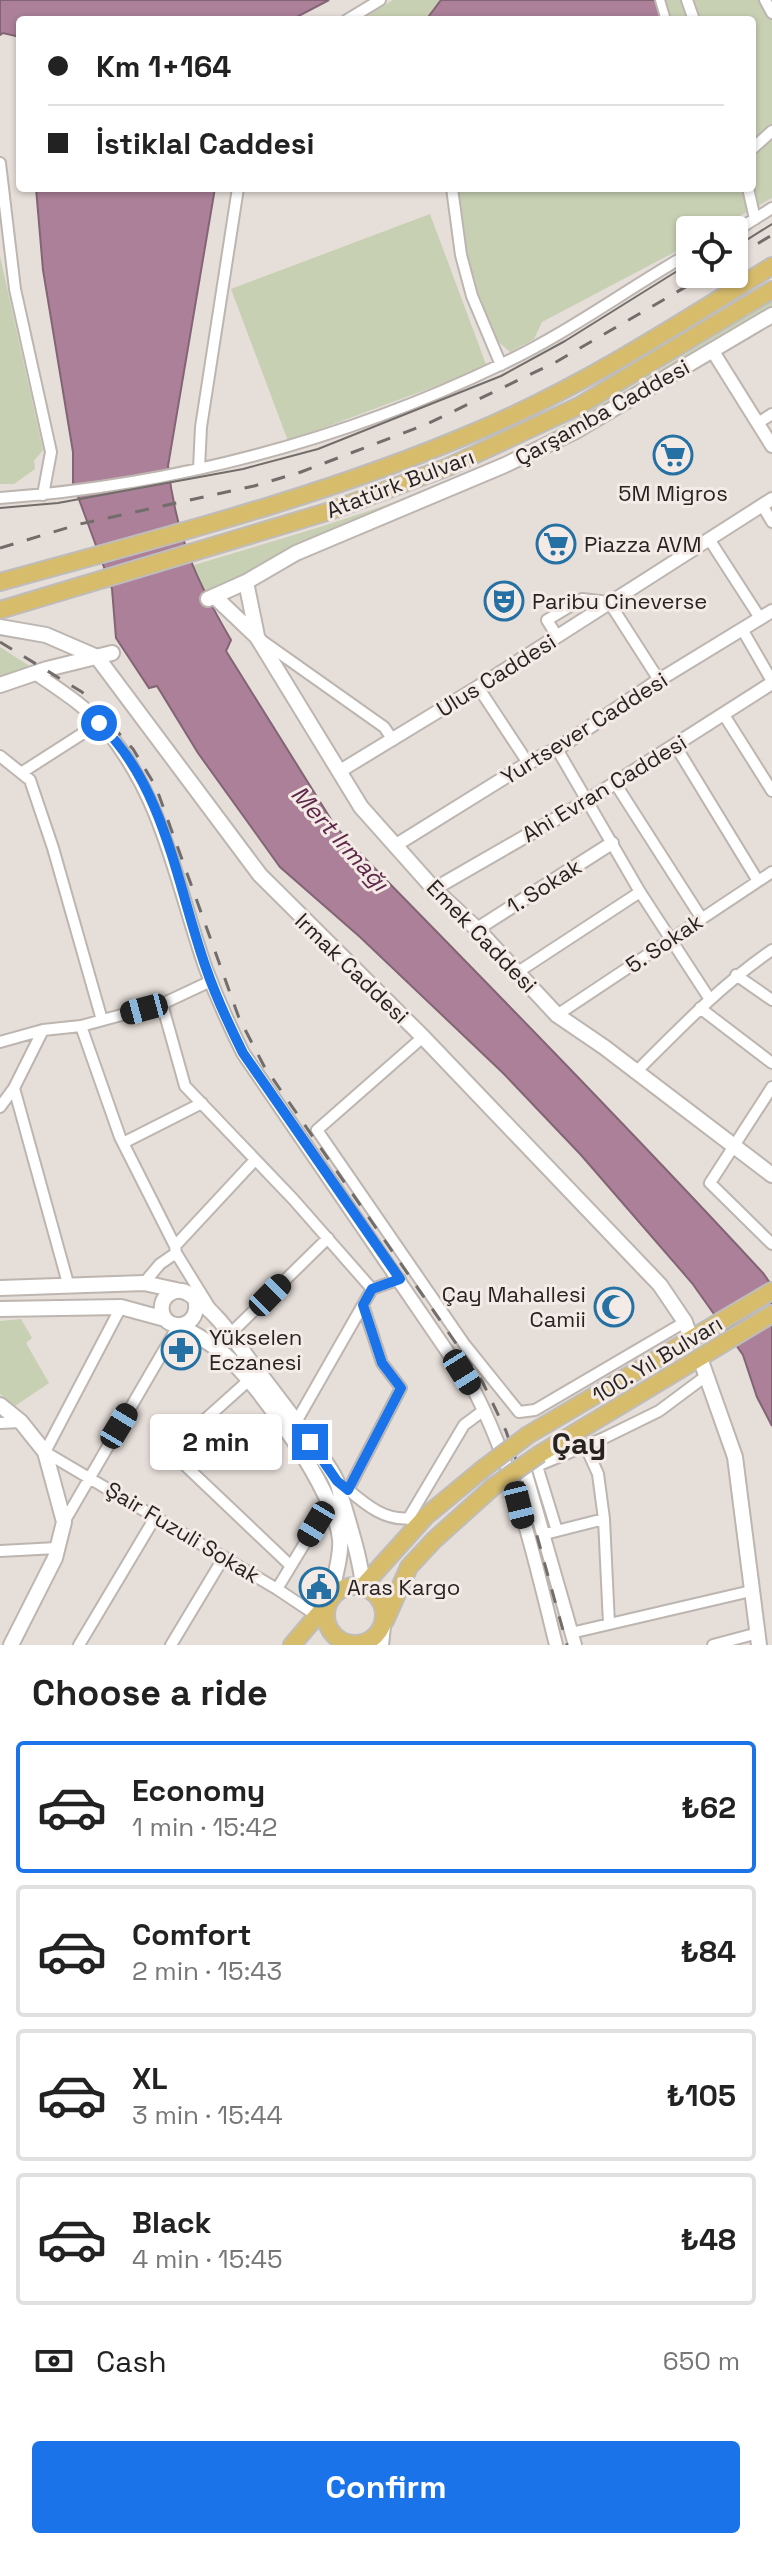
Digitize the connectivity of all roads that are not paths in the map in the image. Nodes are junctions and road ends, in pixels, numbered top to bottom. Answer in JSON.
{"nodes":[{"id":1,"x":380,"y":0,"type":"edge"},
{"id":2,"x":765,"y":0,"type":"edge"},
{"id":3,"x":772,"y":13,"type":"edge"},
{"id":4,"x":361,"y":16,"type":"edge"},
{"id":5,"x":772,"y":131,"type":"edge"},
{"id":6,"x":756,"y":145,"type":"edge"},
{"id":7,"x":0,"y":163,"type":"edge"},
{"id":8,"x":237,"y":192,"type":"edge"},
{"id":9,"x":453,"y":192,"type":"edge"},
{"id":10,"x":749,"y":192,"type":"edge"},
{"id":11,"x":772,"y":208,"type":"edge"},
{"id":12,"x":755,"y":219,"type":"junction"},
{"id":13,"x":748,"y":223,"type":"edge"},
{"id":14,"x":676,"y":262,"type":"edge"},
{"id":15,"x":772,"y":266,"type":"edge"},
{"id":16,"x":772,"y":290,"type":"edge"},
{"id":17,"x":772,"y":315,"type":"edge"},
{"id":18,"x":712,"y":350,"type":"junction"},
{"id":19,"x":501,"y":365,"type":"junction"},
{"id":20,"x":772,"y":414,"type":"edge"},
{"id":21,"x":758,"y":423,"type":"junction"},
{"id":22,"x":772,"y":446,"type":"edge"},
{"id":23,"x":194,"y":469,"type":"junction"},
{"id":24,"x":43,"y":495,"type":"junction"},
{"id":25,"x":0,"y":498,"type":"edge"},
{"id":26,"x":767,"y":502,"type":"edge"},
{"id":27,"x":772,"y":522,"type":"edge"},
{"id":28,"x":709,"y":539,"type":"junction"},
{"id":29,"x":0,"y":582,"type":"edge"},
{"id":30,"x":246,"y":582,"type":"junction"},
{"id":31,"x":211,"y":597,"type":"joint"},
{"id":32,"x":609,"y":602,"type":"junction"},
{"id":33,"x":0,"y":610,"type":"edge"},
{"id":34,"x":772,"y":611,"type":"edge"},
{"id":35,"x":760,"y":618,"type":"junction"},
{"id":36,"x":0,"y":627,"type":"edge"},
{"id":37,"x":742,"y":629,"type":"junction"},
{"id":38,"x":557,"y":636,"type":"junction"},
{"id":39,"x":257,"y":637,"type":"junction"},
{"id":40,"x":104,"y":655,"type":"junction"},
{"id":41,"x":35,"y":673,"type":"junction"},
{"id":42,"x":659,"y":680,"type":"junction"},
{"id":43,"x":772,"y":682,"type":"edge"},
{"id":44,"x":0,"y":685,"type":"edge"},
{"id":45,"x":478,"y":687,"type":"junction"},
{"id":46,"x":724,"y":715,"type":"junction"},
{"id":47,"x":99,"y":723,"type":"junction"},
{"id":48,"x":393,"y":740,"type":"junction"},
{"id":49,"x":675,"y":745,"type":"junction"},
{"id":50,"x":557,"y":749,"type":"junction"},
{"id":51,"x":0,"y":756,"type":"edge"},
{"id":52,"x":528,"y":763,"type":"junction"},
{"id":53,"x":340,"y":771,"type":"junction"},
{"id":54,"x":21,"y":773,"type":"junction"},
{"id":55,"x":615,"y":783,"type":"junction"},
{"id":56,"x":772,"y":791,"type":"edge"},
{"id":57,"x":587,"y":801,"type":"junction"},
{"id":58,"x":612,"y":843,"type":"junction"},
{"id":59,"x":396,"y":845,"type":"junction"},
{"id":60,"x":772,"y":872,"type":"edge"},
{"id":61,"x":758,"y":881,"type":"junction"},
{"id":62,"x":434,"y":889,"type":"junction"},
{"id":63,"x":640,"y":892,"type":"junction"},
{"id":64,"x":702,"y":919,"type":"junction"},
{"id":65,"x":477,"y":929,"type":"junction"},
{"id":66,"x":671,"y":939,"type":"junction"},
{"id":67,"x":772,"y":950,"type":"edge"},
{"id":68,"x":518,"y":972,"type":"junction"},
{"id":69,"x":736,"y":975,"type":"junction"},
{"id":70,"x":211,"y":981,"type":"junction"},
{"id":71,"x":709,"y":998,"type":"junction"},
{"id":72,"x":772,"y":1000,"type":"edge"},
{"id":73,"x":162,"y":1004,"type":"junction"},
{"id":74,"x":700,"y":1008,"type":"junction"},
{"id":75,"x":557,"y":1015,"type":"junction"},
{"id":76,"x":102,"y":1020,"type":"junction"},
{"id":77,"x":81,"y":1026,"type":"junction"},
{"id":78,"x":43,"y":1030,"type":"junction"},
{"id":79,"x":423,"y":1037,"type":"junction"},
{"id":80,"x":0,"y":1042,"type":"edge"},
{"id":81,"x":772,"y":1063,"type":"edge"},
{"id":82,"x":635,"y":1073,"type":"junction"},
{"id":83,"x":772,"y":1087,"type":"edge"},
{"id":84,"x":14,"y":1088,"type":"junction"},
{"id":85,"x":202,"y":1103,"type":"junction"},
{"id":86,"x":0,"y":1107,"type":"edge"},
{"id":87,"x":123,"y":1143,"type":"junction"},
{"id":88,"x":735,"y":1145,"type":"junction"},
{"id":89,"x":255,"y":1160,"type":"junction"},
{"id":90,"x":772,"y":1175,"type":"edge"},
{"id":91,"x":328,"y":1238,"type":"junction"},
{"id":92,"x":772,"y":1244,"type":"edge"},
{"id":93,"x":176,"y":1250,"type":"junction"},
{"id":94,"x":400,"y":1279,"type":"junction"},
{"id":95,"x":144,"y":1283,"type":"junction"},
{"id":96,"x":69,"y":1287,"type":"junction"},
{"id":97,"x":0,"y":1288,"type":"edge"},
{"id":98,"x":372,"y":1289,"type":"junction"},
{"id":99,"x":176,"y":1290,"type":"junction"},
{"id":100,"x":772,"y":1291,"type":"edge"},
{"id":101,"x":195,"y":1298,"type":"junction"},
{"id":102,"x":363,"y":1305,"type":"junction"},
{"id":103,"x":121,"y":1307,"type":"junction"},
{"id":104,"x":0,"y":1309,"type":"edge"},
{"id":105,"x":212,"y":1309,"type":"junction"},
{"id":106,"x":772,"y":1314,"type":"edge"},
{"id":107,"x":685,"y":1322,"type":"junction"},
{"id":108,"x":172,"y":1323,"type":"junction"},
{"id":109,"x":232,"y":1332,"type":"junction"},
{"id":110,"x":691,"y":1339,"type":"junction"},
{"id":111,"x":700,"y":1358,"type":"junction"},
{"id":112,"x":706,"y":1376,"type":"junction"},
{"id":113,"x":248,"y":1381,"type":"junction"},
{"id":114,"x":0,"y":1405,"type":"edge"},
{"id":115,"x":484,"y":1410,"type":"junction"},
{"id":116,"x":21,"y":1422,"type":"junction"},
{"id":117,"x":296,"y":1422,"type":"junction"},
{"id":118,"x":0,"y":1423,"type":"edge"},
{"id":119,"x":585,"y":1445,"type":"junction"},
{"id":120,"x":45,"y":1452,"type":"junction"},
{"id":121,"x":525,"y":1471,"type":"dead end"},
{"id":122,"x":89,"y":1476,"type":"junction"},
{"id":123,"x":343,"y":1486,"type":"junction"},
{"id":124,"x":329,"y":1503,"type":"junction"},
{"id":125,"x":156,"y":1516,"type":"junction"},
{"id":126,"x":426,"y":1516,"type":"junction"},
{"id":127,"x":408,"y":1519,"type":"junction"},
{"id":128,"x":604,"y":1519,"type":"junction"},
{"id":129,"x":64,"y":1522,"type":"junction"},
{"id":130,"x":551,"y":1532,"type":"junction"},
{"id":131,"x":57,"y":1548,"type":"junction"},
{"id":132,"x":0,"y":1551,"type":"edge"},
{"id":133,"x":224,"y":1557,"type":"junction"},
{"id":134,"x":291,"y":1566,"type":"junction"},
{"id":135,"x":363,"y":1586,"type":"junction"},
{"id":136,"x":277,"y":1589,"type":"junction"},
{"id":137,"x":751,"y":1591,"type":"junction"},
{"id":138,"x":330,"y":1600,"type":"junction"},
{"id":139,"x":319,"y":1617,"type":"junction"},
{"id":140,"x":609,"y":1624,"type":"junction"},
{"id":141,"x":383,"y":1626,"type":"junction"},
{"id":142,"x":573,"y":1639,"type":"edge"},
{"id":143,"x":759,"y":1639,"type":"edge"},
{"id":144,"x":344,"y":1644,"type":"edge"},
{"id":145,"x":11,"y":1645,"type":"edge"},
{"id":146,"x":79,"y":1645,"type":"edge"},
{"id":147,"x":171,"y":1645,"type":"edge"},
{"id":148,"x":292,"y":1645,"type":"edge"},
{"id":149,"x":381,"y":1645,"type":"edge"},
{"id":150,"x":556,"y":1645,"type":"edge"},
{"id":151,"x":713,"y":1645,"type":"edge"}],
"edges":[{"from":1,"to":4,"type":"street"},
{"from":2,"to":3,"type":"street"},
{"from":5,"to":6,"type":"street"},
{"from":7,"to":24,"type":"street"},
{"from":8,"to":23,"type":"street"},
{"from":9,"to":19,"type":"street"},
{"from":10,"to":12,"type":"street"},
{"from":11,"to":12,"type":"street"},
{"from":12,"to":13,"type":"street"},
{"from":14,"to":19,"type":"street"},
{"from":15,"to":29,"type":"main road","name":"Atatürk Bulvarı"},
{"from":16,"to":33,"type":"main road","name":"Atatürk Bulvarı"},
{"from":17,"to":18,"type":"main road","name":"Çarşamba Caddesi"},
{"from":18,"to":21,"type":"street"},
{"from":18,"to":30,"type":"main road","name":"Çarşamba Caddesi"},
{"from":19,"to":23,"type":"street"},
{"from":20,"to":21,"type":"street"},
{"from":21,"to":22,"type":"street"},
{"from":23,"to":24,"type":"street"},
{"from":24,"to":25,"type":"street"},
{"from":26,"to":27,"type":"street"},
{"from":26,"to":28,"type":"street","name":"Ulus Caddesi"},
{"from":28,"to":32,"type":"street","name":"Ulus Caddesi"},
{"from":28,"to":35,"type":"street"},
{"from":30,"to":31,"type":"main road","name":"Çarşamba Caddesi"},
{"from":30,"to":39,"type":"main road","name":"Emek Caddesi"},
{"from":31,"to":39,"type":"main road","name":"Emek Caddesi"},
{"from":32,"to":38,"type":"street","name":"Ulus Caddesi"},
{"from":32,"to":38,"type":"street"},
{"from":32,"to":42,"type":"street"},
{"from":34,"to":35,"type":"street","name":"Yurtsever Caddesi"},
{"from":35,"to":37,"type":"street","name":"Yurtsever Caddesi"},
{"from":36,"to":40,"type":"main road","name":"Irmak Caddesi"},
{"from":37,"to":42,"type":"street","name":"Yurtsever Caddesi"},
{"from":37,"to":43,"type":"street"},
{"from":38,"to":45,"type":"street","name":"Ulus Caddesi"},
{"from":39,"to":48,"type":"street"},
{"from":39,"to":53,"type":"main road","name":"Emek Caddesi"},
{"from":40,"to":41,"type":"main road"},
{"from":40,"to":79,"type":"main road","name":"Irmak Caddesi"},
{"from":41,"to":44,"type":"main road"},
{"from":41,"to":47,"type":"street"},
{"from":42,"to":50,"type":"street","name":"Yurtsever Caddesi"},
{"from":43,"to":46,"type":"street","name":"Ahi Evran Caddesi"},
{"from":45,"to":48,"type":"street","name":"Ulus Caddesi"},
{"from":45,"to":52,"type":"street"},
{"from":46,"to":49,"type":"street","name":"Ahi Evran Caddesi"},
{"from":46,"to":56,"type":"street"},
{"from":47,"to":54,"type":"street"},
{"from":47,"to":70,"type":"street"},
{"from":48,"to":53,"type":"street","name":"Ulus Caddesi"},
{"from":49,"to":55,"type":"street","name":"Ahi Evran Caddesi"},
{"from":49,"to":61,"type":"street"},
{"from":50,"to":52,"type":"street","name":"Yurtsever Caddesi"},
{"from":50,"to":57,"type":"street"},
{"from":51,"to":54,"type":"street"},
{"from":52,"to":59,"type":"street","name":"Yurtsever Caddesi"},
{"from":53,"to":59,"type":"main road","name":"Emek Caddesi"},
{"from":54,"to":76,"type":"street"},
{"from":55,"to":57,"type":"street","name":"Ahi Evran Caddesi"},
{"from":55,"to":64,"type":"street"},
{"from":57,"to":58,"type":"street"},
{"from":57,"to":62,"type":"street","name":"Ahi Evran Caddesi"},
{"from":58,"to":63,"type":"street"},
{"from":58,"to":65,"type":"street","name":"1. Sokak"},
{"from":59,"to":62,"type":"main road","name":"Emek Caddesi"},
{"from":60,"to":61,"type":"street","name":"5. Sokak"},
{"from":61,"to":64,"type":"street","name":"5. Sokak"},
{"from":62,"to":65,"type":"main road","name":"Emek Caddesi"},
{"from":63,"to":66,"type":"street"},
{"from":63,"to":68,"type":"street"},
{"from":64,"to":66,"type":"street","name":"5. Sokak"},
{"from":65,"to":68,"type":"main road","name":"Emek Caddesi"},
{"from":66,"to":71,"type":"street"},
{"from":66,"to":75,"type":"street","name":"5. Sokak"},
{"from":67,"to":69,"type":"street"},
{"from":68,"to":75,"type":"main road","name":"Emek Caddesi"},
{"from":69,"to":71,"type":"street"},
{"from":69,"to":72,"type":"street"},
{"from":70,"to":73,"type":"street"},
{"from":70,"to":94,"type":"street"},
{"from":71,"to":74,"type":"street"},
{"from":73,"to":76,"type":"street"},
{"from":73,"to":85,"type":"street"},
{"from":74,"to":81,"type":"street"},
{"from":74,"to":82,"type":"street"},
{"from":75,"to":82,"type":"main road","name":"Emek Caddesi"},
{"from":76,"to":77,"type":"street"},
{"from":77,"to":78,"type":"street"},
{"from":77,"to":87,"type":"street"},
{"from":78,"to":80,"type":"street"},
{"from":78,"to":84,"type":"street"},
{"from":79,"to":107,"type":"main road","name":"Irmak Caddesi"},
{"from":79,"to":107,"type":"street"},
{"from":82,"to":88,"type":"main road","name":"Emek Caddesi"},
{"from":83,"to":88,"type":"street"},
{"from":84,"to":86,"type":"street"},
{"from":84,"to":96,"type":"street"},
{"from":85,"to":87,"type":"street"},
{"from":85,"to":89,"type":"street"},
{"from":87,"to":93,"type":"street"},
{"from":88,"to":90,"type":"main road","name":"Emek Caddesi"},
{"from":88,"to":92,"type":"street"},
{"from":89,"to":91,"type":"street"},
{"from":89,"to":93,"type":"street"},
{"from":91,"to":98,"type":"street"},
{"from":91,"to":109,"type":"street"},
{"from":93,"to":95,"type":"street"},
{"from":93,"to":105,"type":"street"},
{"from":94,"to":98,"type":"street"},
{"from":94,"to":115,"type":"street"},
{"from":95,"to":96,"type":"main road"},
{"from":95,"to":99,"type":"main road"},
{"from":96,"to":97,"type":"main road"},
{"from":98,"to":102,"type":"street"},
{"from":99,"to":101,"type":"main road"},
{"from":99,"to":108,"type":"main road"},
{"from":100,"to":110,"type":"main road","name":"100. Yıl Bulvarı"},
{"from":101,"to":105,"type":"main road"},
{"from":101,"to":108,"type":"main road"},
{"from":102,"to":117,"type":"street"},
{"from":102,"to":123,"type":"street"},
{"from":103,"to":104,"type":"main road"},
{"from":103,"to":108,"type":"main road"},
{"from":103,"to":120,"type":"street"},
{"from":105,"to":109,"type":"main road"},
{"from":106,"to":111,"type":"main road","name":"100. Yıl Bulvarı"},
{"from":107,"to":110,"type":"main road","name":"Irmak Caddesi"},
{"from":108,"to":113,"type":"main road"},
{"from":108,"to":122,"type":"street"},
{"from":109,"to":117,"type":"main road"},
{"from":110,"to":126,"type":"main road","name":"100. Yıl Bulvarı","bridge":true},
{"from":111,"to":112,"type":"main road"},
{"from":111,"to":141,"type":"main road","name":"100. Yıl Bulvarı","bridge":true},
{"from":112,"to":119,"type":"street"},
{"from":112,"to":137,"type":"main road"},
{"from":113,"to":124,"type":"main road"},
{"from":113,"to":134,"type":"street"},
{"from":114,"to":116,"type":"main road"},
{"from":115,"to":127,"type":"street"},
{"from":115,"to":150,"type":"street"},
{"from":116,"to":118,"type":"street"},
{"from":116,"to":120,"type":"main road"},
{"from":117,"to":123,"type":"main road"},
{"from":119,"to":128,"type":"street"},
{"from":119,"to":130,"type":"street"},
{"from":120,"to":122,"type":"street","name":"Şair Fuzuli Sokak"},
{"from":120,"to":129,"type":"main road"},
{"from":121,"to":130,"type":"street"},
{"from":122,"to":125,"type":"street","name":"Şair Fuzuli Sokak"},
{"from":122,"to":129,"type":"street"},
{"from":123,"to":127,"type":"street"},
{"from":123,"to":135,"type":"main road"},
{"from":124,"to":134,"type":"street"},
{"from":124,"to":138,"type":"main road"},
{"from":125,"to":133,"type":"street","name":"Şair Fuzuli Sokak"},
{"from":125,"to":146,"type":"street"},
{"from":126,"to":127,"type":"street"},
{"from":126,"to":135,"type":"main road","name":"100. Yıl Bulvarı"},
{"from":128,"to":130,"type":"street"},
{"from":128,"to":140,"type":"street"},
{"from":129,"to":131,"type":"main road"},
{"from":130,"to":142,"type":"street"},
{"from":131,"to":132,"type":"street"},
{"from":131,"to":145,"type":"main road"},
{"from":133,"to":136,"type":"street","name":"Şair Fuzuli Sokak"},
{"from":133,"to":147,"type":"street"},
{"from":134,"to":136,"type":"street"},
{"from":135,"to":138,"type":"main road"},
{"from":135,"to":141,"type":"main road"},
{"from":136,"to":139,"type":"street","name":"Şair Fuzuli Sokak"},
{"from":137,"to":140,"type":"street"},
{"from":137,"to":143,"type":"main road"},
{"from":138,"to":139,"type":"main road"},
{"from":138,"to":144,"type":"main road"},
{"from":139,"to":148,"type":"main road"},
{"from":140,"to":142,"type":"street"},
{"from":141,"to":144,"type":"main road"},
{"from":141,"to":149,"type":"main road"},
{"from":143,"to":151,"type":"street"}]}
